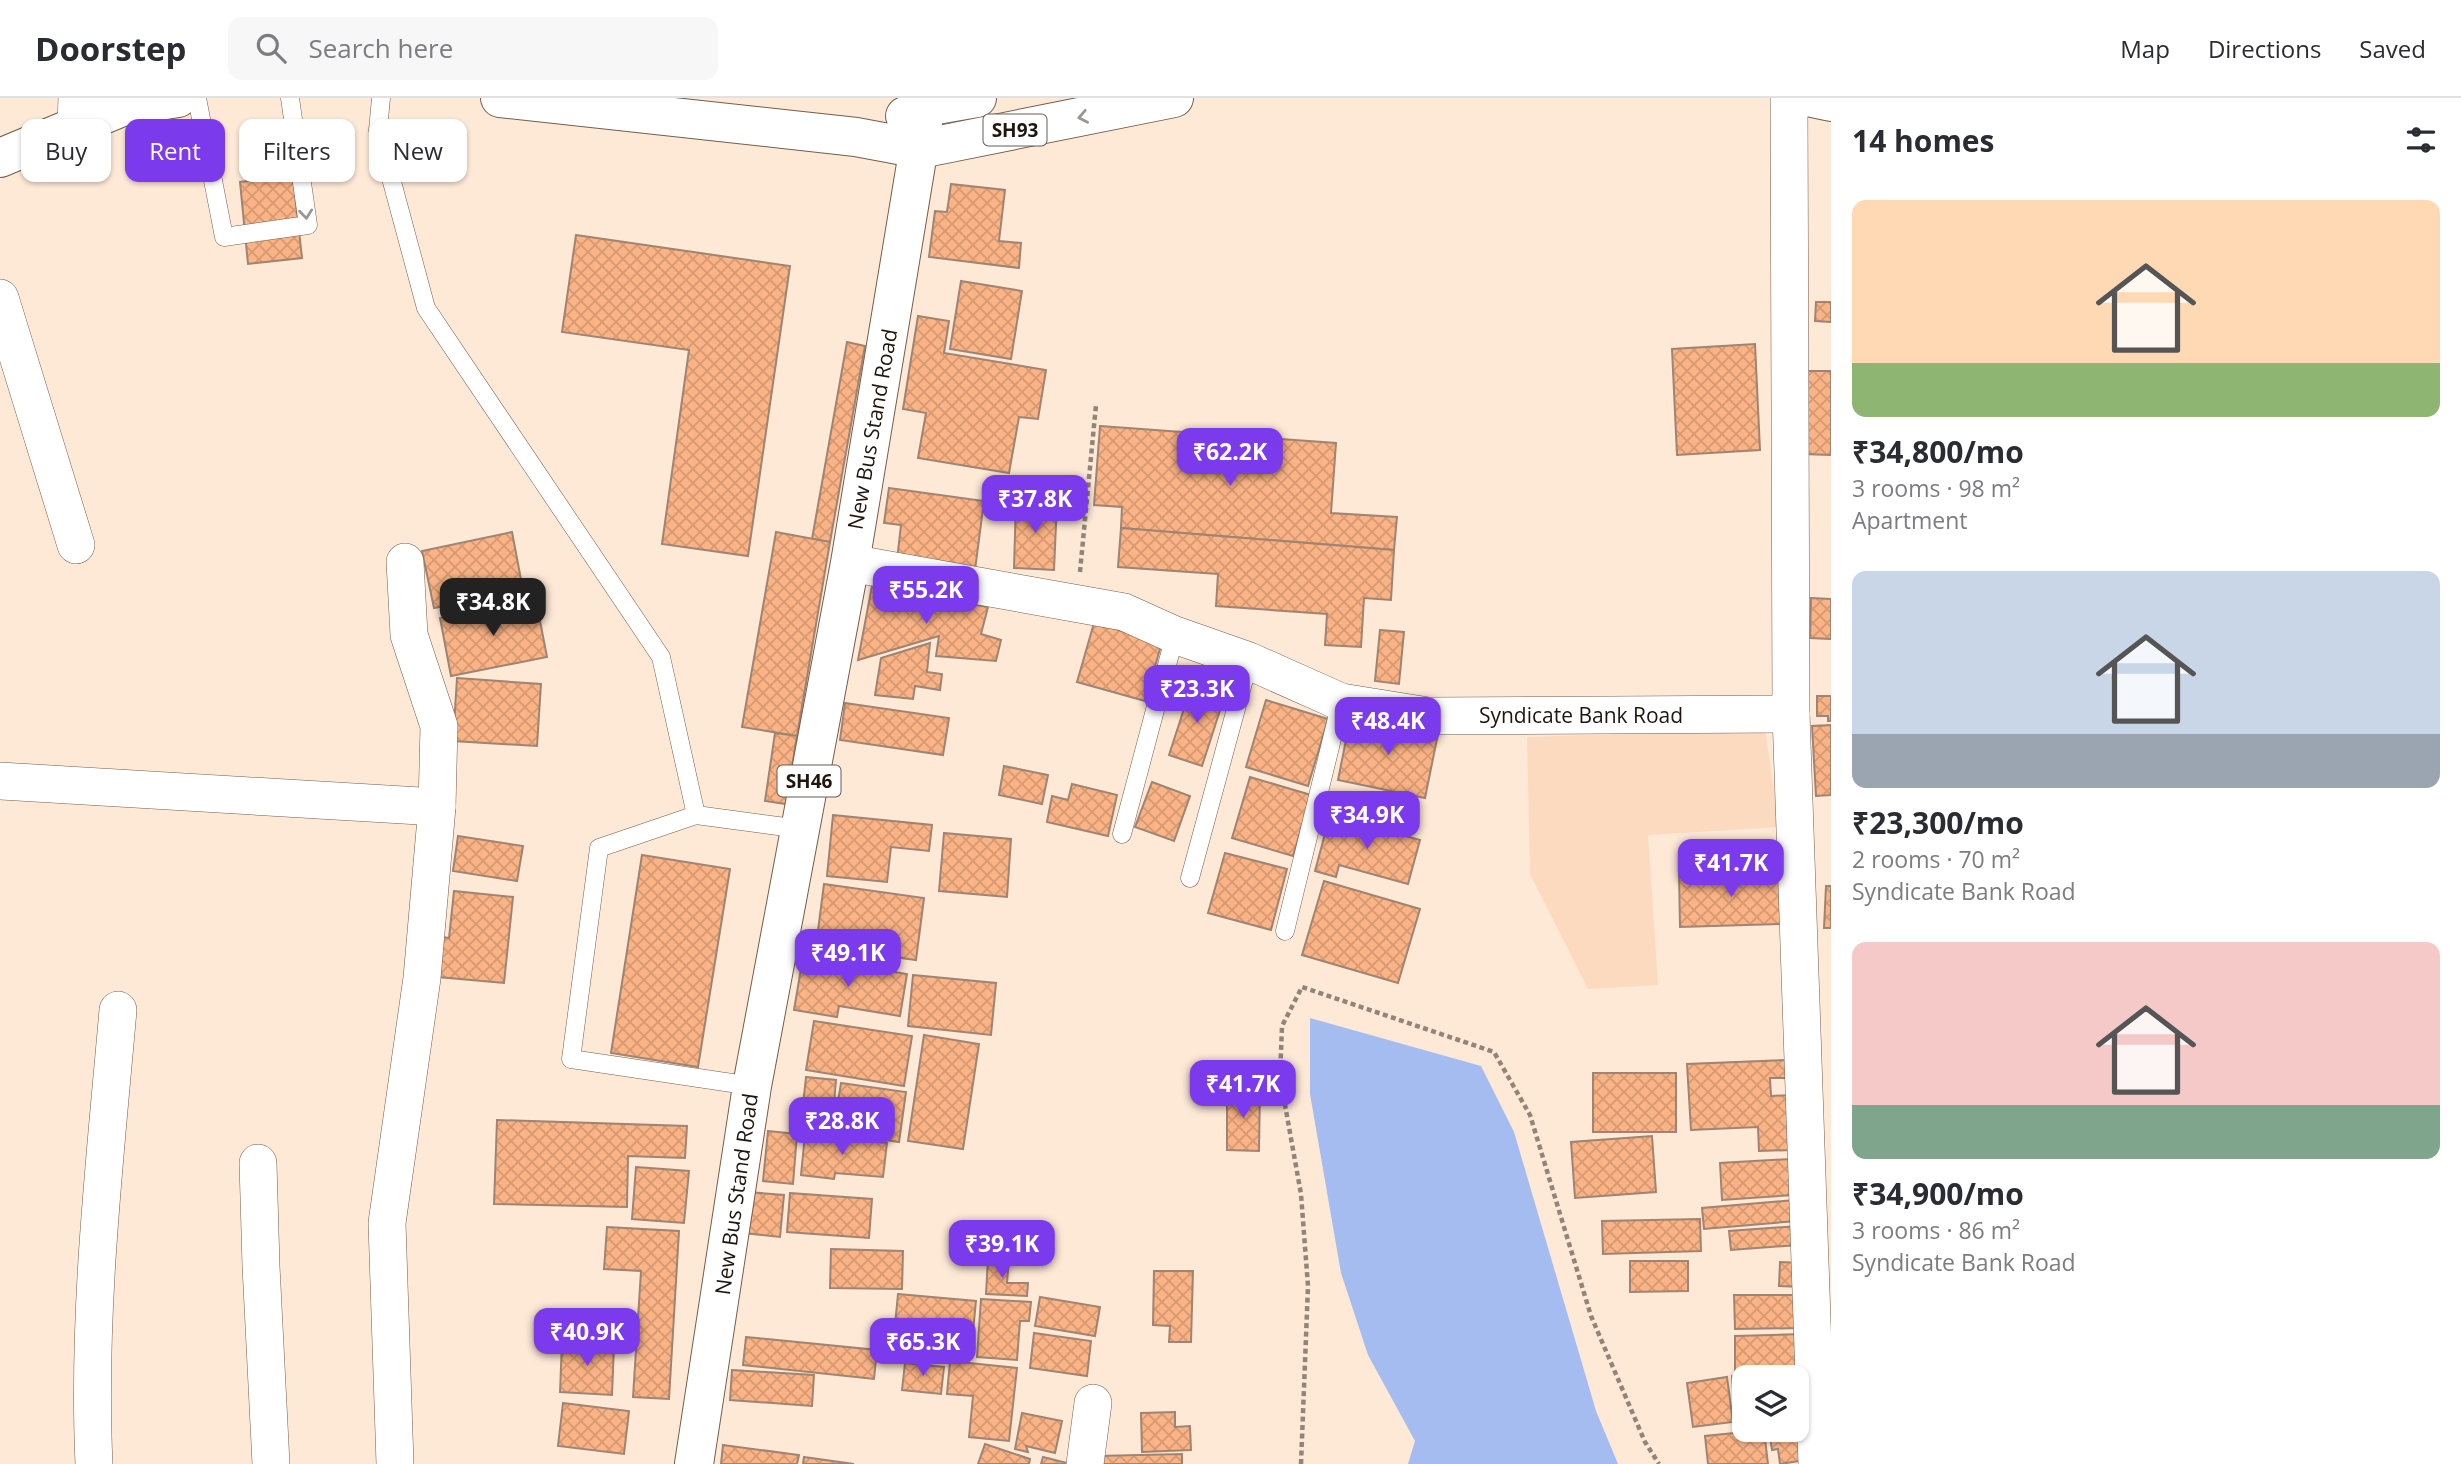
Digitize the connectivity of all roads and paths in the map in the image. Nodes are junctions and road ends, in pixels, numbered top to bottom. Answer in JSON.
{"nodes":[{"id":1,"x":178,"y":98,"type":"edge"},
{"id":2,"x":197,"y":98,"type":"edge"},
{"id":3,"x":290,"y":98,"type":"edge"},
{"id":4,"x":381,"y":98,"type":"edge"},
{"id":5,"x":500,"y":98,"type":"edge"},
{"id":6,"x":977,"y":98,"type":"edge"},
{"id":7,"x":1174,"y":98,"type":"edge"},
{"id":8,"x":1789,"y":98,"type":"edge"},
{"id":9,"x":1812,"y":98,"type":"edge"},
{"id":10,"x":926,"y":102,"type":"edge"},
{"id":11,"x":1831,"y":102,"type":"edge"},
{"id":12,"x":639,"y":105,"type":"edge"},
{"id":13,"x":76,"y":111,"type":"edge"},
{"id":14,"x":856,"y":137,"type":"junction"},
{"id":15,"x":920,"y":149,"type":"junction"},
{"id":16,"x":0,"y":158,"type":"edge"},
{"id":17,"x":0,"y":298,"type":"edge"},
{"id":18,"x":1096,"y":405,"type":"dead end"},
{"id":19,"x":76,"y":545,"type":"dead end"},
{"id":20,"x":405,"y":562,"type":"dead end"},
{"id":21,"x":850,"y":563,"type":"junction"},
{"id":22,"x":1077,"y":604,"type":"junction"},
{"id":23,"x":1175,"y":635,"type":"junction"},
{"id":24,"x":1249,"y":661,"type":"junction"},
{"id":25,"x":1341,"y":702,"type":"junction"},
{"id":26,"x":1791,"y":713,"type":"junction"},
{"id":27,"x":0,"y":781,"type":"edge"},
{"id":28,"x":437,"y":807,"type":"junction"},
{"id":29,"x":696,"y":815,"type":"junction"},
{"id":30,"x":800,"y":829,"type":"junction"},
{"id":31,"x":1122,"y":834,"type":"dead end"},
{"id":32,"x":1189,"y":878,"type":"dead end"},
{"id":33,"x":1285,"y":931,"type":"dead end"},
{"id":34,"x":118,"y":1010,"type":"dead end"},
{"id":35,"x":752,"y":1086,"type":"junction"},
{"id":36,"x":258,"y":1163,"type":"dead end"},
{"id":37,"x":1093,"y":1403,"type":"dead end"},
{"id":38,"x":94,"y":1464,"type":"edge"},
{"id":39,"x":271,"y":1464,"type":"edge"},
{"id":40,"x":395,"y":1464,"type":"edge"},
{"id":41,"x":694,"y":1464,"type":"edge"},
{"id":42,"x":1085,"y":1464,"type":"edge"},
{"id":43,"x":1301,"y":1464,"type":"edge"},
{"id":44,"x":1659,"y":1464,"type":"edge"},
{"id":45,"x":1817,"y":1464,"type":"edge"}],
"edges":[{"from":1,"to":13,"type":"main road"},
{"from":3,"to":2,"type":"lane","one_way":true},
{"from":4,"to":29,"type":"lane"},
{"from":5,"to":12,"type":"main road","number":"SH93"},
{"from":6,"to":10,"type":"main road","number":"SH93"},
{"from":7,"to":15,"type":"main road","number":"SH93","one_way":true},
{"from":8,"to":26,"type":"street"},
{"from":9,"to":11,"type":"main road"},
{"from":10,"to":14,"type":"main road","number":"SH93"},
{"from":10,"to":15,"type":"main road","name":"New Bus Stand Road","number":"SH46"},
{"from":12,"to":14,"type":"main road","number":"SH93"},
{"from":13,"to":16,"type":"main road"},
{"from":14,"to":15,"type":"main road","number":"SH93"},
{"from":15,"to":21,"type":"main road","name":"New Bus Stand Road","number":"SH46"},
{"from":17,"to":19,"type":"street"},
{"from":18,"to":22,"type":"path"},
{"from":20,"to":28,"type":"street"},
{"from":21,"to":22,"type":"street","name":"Syndicate Bank Road"},
{"from":21,"to":30,"type":"main road","name":"New Bus Stand Road","number":"SH46"},
{"from":22,"to":23,"type":"street","name":"Syndicate Bank Road"},
{"from":23,"to":24,"type":"street","name":"Syndicate Bank Road"},
{"from":23,"to":31,"type":"lane"},
{"from":24,"to":25,"type":"street","name":"Syndicate Bank Road"},
{"from":24,"to":32,"type":"lane"},
{"from":25,"to":26,"type":"street","name":"Syndicate Bank Road"},
{"from":25,"to":33,"type":"lane"},
{"from":26,"to":45,"type":"street"},
{"from":27,"to":28,"type":"street"},
{"from":28,"to":40,"type":"street"},
{"from":29,"to":30,"type":"lane"},
{"from":29,"to":35,"type":"lane"},
{"from":30,"to":35,"type":"main road","name":"New Bus Stand Road","number":"SH46"},
{"from":34,"to":38,"type":"street"},
{"from":35,"to":41,"type":"main road","name":"New Bus Stand Road","number":"SH46"},
{"from":36,"to":39,"type":"street"},
{"from":37,"to":42,"type":"street"},
{"from":43,"to":44,"type":"path"}]}
